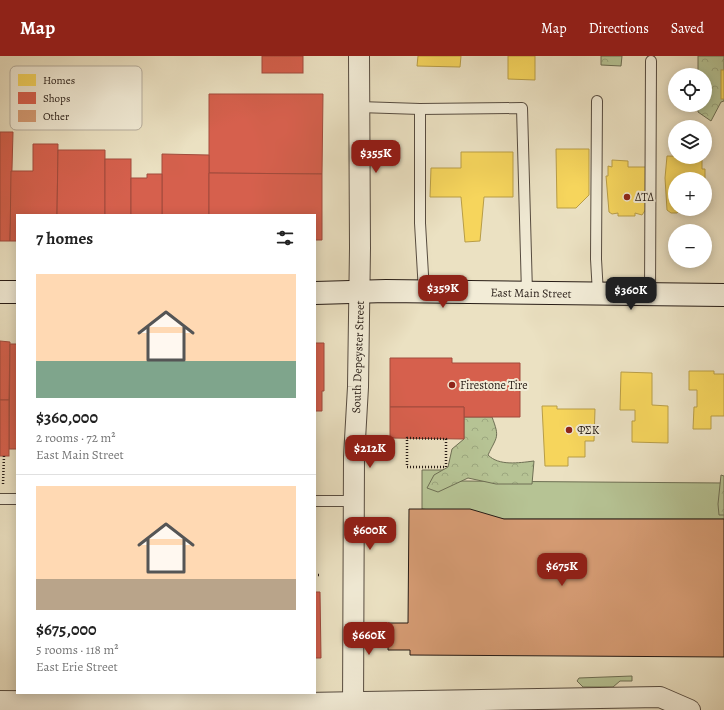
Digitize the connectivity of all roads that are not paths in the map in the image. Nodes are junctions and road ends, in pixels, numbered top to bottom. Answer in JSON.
{"nodes":[{"id":1,"x":359,"y":56,"type":"edge"},
{"id":2,"x":650,"y":61,"type":"dead end"},
{"id":3,"x":597,"y":101,"type":"dead end"},
{"id":4,"x":359,"y":107,"type":"junction"},
{"id":5,"x":420,"y":109,"type":"junction"},
{"id":6,"x":0,"y":292,"type":"edge"},
{"id":7,"x":16,"y":292,"type":"edge"},
{"id":8,"x":359,"y":292,"type":"junction"},
{"id":9,"x":424,"y":292,"type":"junction"},
{"id":10,"x":316,"y":293,"type":"edge"},
{"id":11,"x":527,"y":293,"type":"junction"},
{"id":12,"x":598,"y":294,"type":"junction"},
{"id":13,"x":650,"y":295,"type":"junction"},
{"id":14,"x":724,"y":295,"type":"edge"},
{"id":15,"x":1,"y":499,"type":"edge"},
{"id":16,"x":16,"y":499,"type":"edge"},
{"id":17,"x":316,"y":501,"type":"edge"},
{"id":18,"x":354,"y":501,"type":"junction"},
{"id":19,"x":108,"y":697,"type":"edge"},
{"id":20,"x":0,"y":701,"type":"edge"},
{"id":21,"x":353,"y":706,"type":"edge"},
{"id":22,"x":690,"y":710,"type":"edge"}],
"edges":[{"from":1,"to":4,"type":"street","name":"South Depeyster Street"},
{"from":2,"to":13,"type":"lane"},
{"from":3,"to":12,"type":"lane"},
{"from":4,"to":5,"type":"lane"},
{"from":4,"to":8,"type":"street","name":"South Depeyster Street"},
{"from":5,"to":9,"type":"lane"},
{"from":5,"to":11,"type":"lane"},
{"from":6,"to":7,"type":"main road"},
{"from":8,"to":9,"type":"main road","name":"East Main Street"},
{"from":8,"to":10,"type":"main road","name":"East Main Street"},
{"from":8,"to":18,"type":"street","name":"South Depeyster Street"},
{"from":9,"to":11,"type":"main road","name":"East Main Street"},
{"from":11,"to":12,"type":"main road","name":"East Main Street"},
{"from":12,"to":13,"type":"main road","name":"East Main Street"},
{"from":13,"to":14,"type":"main road","name":"East Main Street"},
{"from":15,"to":16,"type":"lane"},
{"from":17,"to":18,"type":"lane"},
{"from":18,"to":21,"type":"street","name":"South Depeyster Street"},
{"from":19,"to":20,"type":"street"},
{"from":19,"to":21,"type":"street"},
{"from":21,"to":22,"type":"street"}]}
